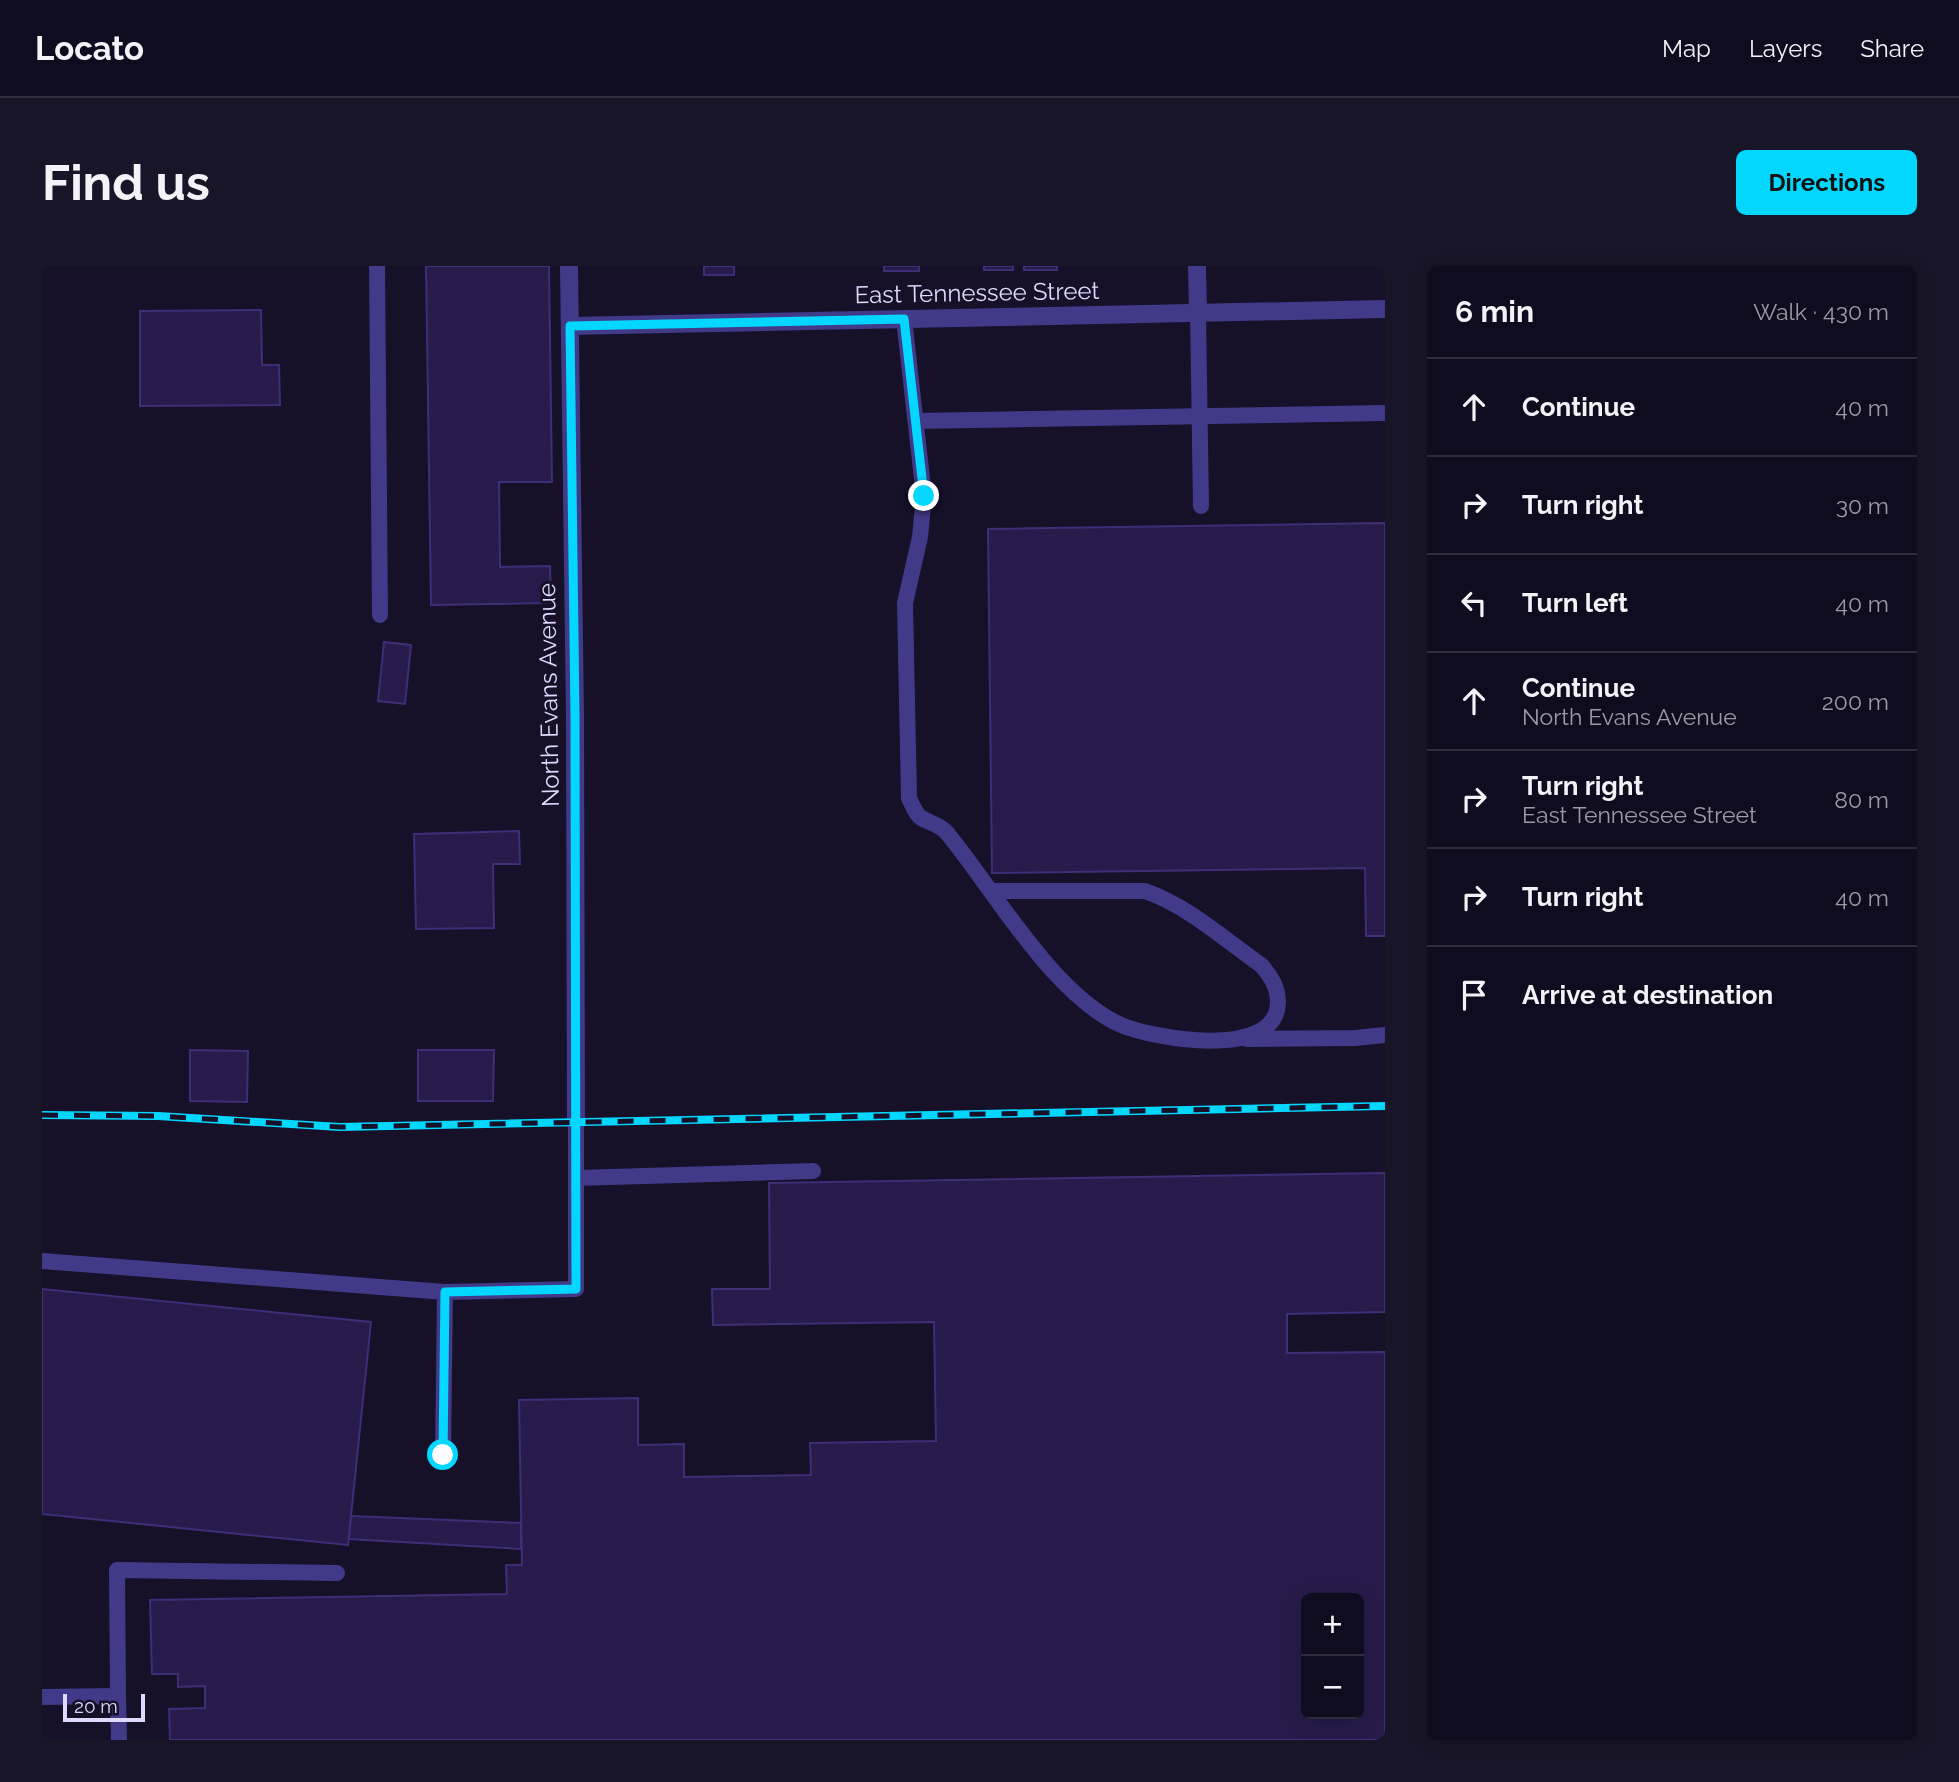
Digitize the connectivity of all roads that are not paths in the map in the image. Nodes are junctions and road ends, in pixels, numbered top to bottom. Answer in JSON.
{"nodes":[{"id":1,"x":377,"y":266,"type":"edge"},
{"id":2,"x":569,"y":266,"type":"edge"},
{"id":3,"x":1198,"y":266,"type":"edge"},
{"id":4,"x":1385,"y":309,"type":"edge"},
{"id":5,"x":1198,"y":313,"type":"junction"},
{"id":6,"x":904,"y":319,"type":"junction"},
{"id":7,"x":570,"y":326,"type":"junction"},
{"id":8,"x":1385,"y":414,"type":"edge"},
{"id":9,"x":1200,"y":416,"type":"junction"},
{"id":10,"x":916,"y":421,"type":"junction"},
{"id":11,"x":1201,"y":506,"type":"dead end"},
{"id":12,"x":380,"y":615,"type":"dead end"},
{"id":13,"x":992,"y":891,"type":"junction"},
{"id":14,"x":1385,"y":1035,"type":"edge"},
{"id":15,"x":1227,"y":1040,"type":"junction"},
{"id":16,"x":576,"y":1124,"type":"joint"},
{"id":17,"x":813,"y":1171,"type":"dead end"},
{"id":18,"x":576,"y":1178,"type":"junction"},
{"id":19,"x":42,"y":1261,"type":"edge"},
{"id":20,"x":445,"y":1292,"type":"junction"},
{"id":21,"x":443,"y":1455,"type":"dead end"},
{"id":22,"x":337,"y":1573,"type":"dead end"},
{"id":23,"x":118,"y":1696,"type":"junction"},
{"id":24,"x":42,"y":1697,"type":"edge"},
{"id":25,"x":119,"y":1740,"type":"edge"}],
"edges":[{"from":1,"to":12,"type":"lane"},
{"from":2,"to":7,"type":"street","name":"North Evans Avenue"},
{"from":3,"to":5,"type":"street"},
{"from":4,"to":5,"type":"street","name":"East Tennessee Street"},
{"from":5,"to":6,"type":"street","name":"East Tennessee Street"},
{"from":5,"to":9,"type":"lane"},
{"from":6,"to":7,"type":"street","name":"East Tennessee Street"},
{"from":6,"to":10,"type":"lane"},
{"from":7,"to":16,"type":"street","name":"North Evans Avenue"},
{"from":8,"to":9,"type":"lane"},
{"from":9,"to":10,"type":"lane"},
{"from":9,"to":11,"type":"lane"},
{"from":10,"to":13,"type":"lane"},
{"from":13,"to":15,"type":"lane"},
{"from":13,"to":15,"type":"lane"},
{"from":14,"to":15,"type":"lane"},
{"from":16,"to":18,"type":"lane"},
{"from":17,"to":18,"type":"lane"},
{"from":18,"to":20,"type":"lane"},
{"from":19,"to":20,"type":"lane"},
{"from":20,"to":21,"type":"lane"},
{"from":22,"to":23,"type":"lane"},
{"from":23,"to":24,"type":"lane"},
{"from":23,"to":25,"type":"lane"}]}
